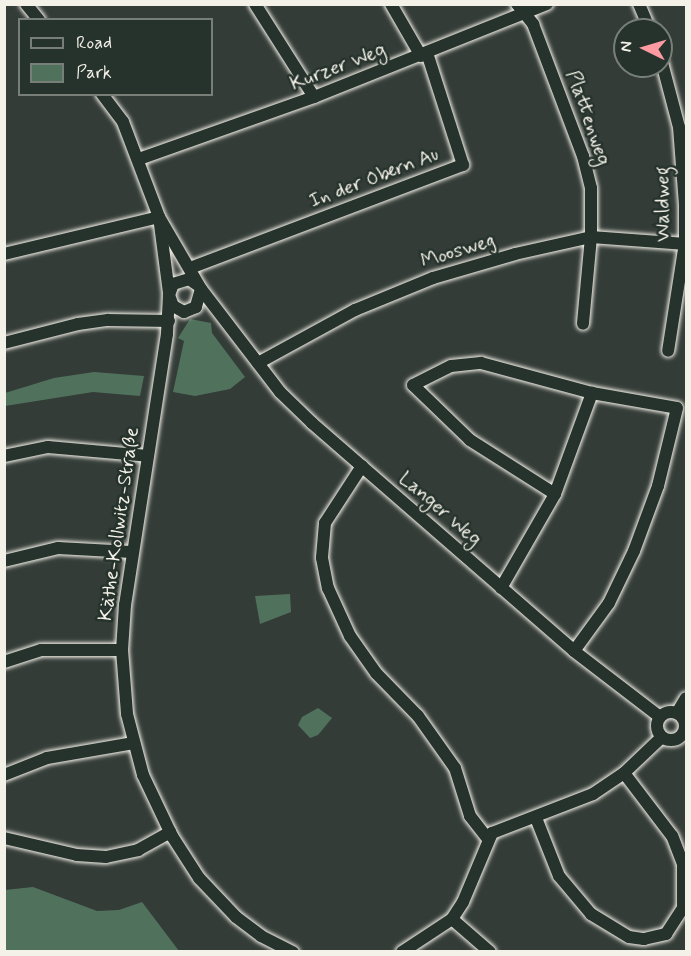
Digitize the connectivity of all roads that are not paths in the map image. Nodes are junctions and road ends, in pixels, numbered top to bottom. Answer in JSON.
{"nodes":[{"id":1,"x":26,"y":4,"type":"edge"},
{"id":2,"x":255,"y":4,"type":"edge"},
{"id":3,"x":391,"y":4,"type":"edge"},
{"id":4,"x":547,"y":4,"type":"edge"},
{"id":5,"x":639,"y":4,"type":"edge"},
{"id":6,"x":521,"y":9,"type":"edge"},
{"id":7,"x":37,"y":18,"type":"edge"},
{"id":8,"x":645,"y":18,"type":"edge"},
{"id":9,"x":424,"y":54,"type":"junction"},
{"id":10,"x":666,"y":78,"type":"edge"},
{"id":11,"x":103,"y":96,"type":"edge"},
{"id":12,"x":314,"y":97,"type":"junction"},
{"id":13,"x":139,"y":159,"type":"junction"},
{"id":14,"x":159,"y":217,"type":"junction"},
{"id":15,"x":591,"y":237,"type":"junction"},
{"id":16,"x":686,"y":244,"type":"edge"},
{"id":17,"x":4,"y":254,"type":"edge"},
{"id":18,"x":190,"y":268,"type":"junction"},
{"id":19,"x":199,"y":287,"type":"junction"},
{"id":20,"x":169,"y":294,"type":"junction"},
{"id":21,"x":216,"y":308,"type":"junction"},
{"id":22,"x":190,"y":310,"type":"junction"},
{"id":23,"x":169,"y":324,"type":"junction"},
{"id":24,"x":583,"y":324,"type":"dead end"},
{"id":25,"x":4,"y":343,"type":"edge"},
{"id":26,"x":668,"y":351,"type":"dead end"},
{"id":27,"x":258,"y":363,"type":"junction"},
{"id":28,"x":592,"y":393,"type":"junction"},
{"id":29,"x":4,"y":456,"type":"edge"},
{"id":30,"x":148,"y":456,"type":"junction"},
{"id":31,"x":362,"y":466,"type":"junction"},
{"id":32,"x":555,"y":494,"type":"junction"},
{"id":33,"x":131,"y":552,"type":"junction"},
{"id":34,"x":4,"y":561,"type":"edge"},
{"id":35,"x":501,"y":588,"type":"junction"},
{"id":36,"x":122,"y":650,"type":"junction"},
{"id":37,"x":574,"y":651,"type":"junction"},
{"id":38,"x":4,"y":662,"type":"edge"},
{"id":39,"x":687,"y":698,"type":"edge"},
{"id":40,"x":677,"y":713,"type":"junction"},
{"id":41,"x":660,"y":717,"type":"junction"},
{"id":42,"x":662,"y":737,"type":"junction"},
{"id":43,"x":134,"y":743,"type":"junction"},
{"id":44,"x":624,"y":773,"type":"junction"},
{"id":45,"x":4,"y":775,"type":"edge"},
{"id":46,"x":536,"y":818,"type":"junction"},
{"id":47,"x":170,"y":832,"type":"junction"},
{"id":48,"x":4,"y":838,"type":"edge"},
{"id":49,"x":488,"y":839,"type":"junction"},
{"id":50,"x":452,"y":919,"type":"junction"},
{"id":51,"x":293,"y":951,"type":"edge"},
{"id":52,"x":402,"y":951,"type":"edge"},
{"id":53,"x":490,"y":951,"type":"edge"}],
"edges":[{"from":1,"to":7,"type":"street"},
{"from":2,"to":12,"type":"street"},
{"from":3,"to":9,"type":"street","name":"In der Obern Au"},
{"from":4,"to":6,"type":"street","name":"Kurzer Weg"},
{"from":5,"to":8,"type":"street"},
{"from":6,"to":9,"type":"street","name":"Kurzer Weg"},
{"from":6,"to":15,"type":"street","name":"Plattenweg"},
{"from":9,"to":12,"type":"street","name":"Kurzer Weg"},
{"from":9,"to":18,"type":"street","name":"In der Obern Au"},
{"from":10,"to":16,"type":"street","name":"Waldweg"},
{"from":11,"to":13,"type":"street","name":"Langer Weg"},
{"from":12,"to":13,"type":"street","name":"Kurzer Weg"},
{"from":13,"to":14,"type":"street","name":"Langer Weg"},
{"from":14,"to":17,"type":"street"},
{"from":14,"to":18,"type":"street","name":"Langer Weg"},
{"from":14,"to":20,"type":"street","name":"Käthe-Kollwitz-Straße"},
{"from":15,"to":16,"type":"street","name":"Moosweg"},
{"from":15,"to":24,"type":"street","name":"Plattenweg"},
{"from":15,"to":27,"type":"street","name":"Moosweg"},
{"from":16,"to":26,"type":"street","name":"Waldweg"},
{"from":18,"to":19,"type":"street","name":"Langer Weg"},
{"from":19,"to":20,"type":"street"},
{"from":19,"to":21,"type":"street","name":"Langer Weg"},
{"from":19,"to":22,"type":"street"},
{"from":20,"to":22,"type":"street"},
{"from":20,"to":23,"type":"street","name":"Käthe-Kollwitz-Straße"},
{"from":21,"to":22,"type":"street"},
{"from":21,"to":27,"type":"street","name":"Langer Weg"},
{"from":22,"to":23,"type":"street"},
{"from":23,"to":25,"type":"street"},
{"from":23,"to":30,"type":"street","name":"Käthe-Kollwitz-Straße"},
{"from":27,"to":31,"type":"street","name":"Langer Weg"},
{"from":28,"to":32,"type":"street"},
{"from":28,"to":32,"type":"street"},
{"from":28,"to":37,"type":"street"},
{"from":29,"to":30,"type":"street"},
{"from":30,"to":33,"type":"street","name":"Käthe-Kollwitz-Straße"},
{"from":31,"to":35,"type":"street","name":"Langer Weg"},
{"from":31,"to":49,"type":"street"},
{"from":32,"to":35,"type":"street"},
{"from":33,"to":34,"type":"street"},
{"from":33,"to":36,"type":"street","name":"Käthe-Kollwitz-Straße"},
{"from":35,"to":37,"type":"street","name":"Langer Weg"},
{"from":36,"to":38,"type":"street"},
{"from":36,"to":43,"type":"street","name":"Käthe-Kollwitz-Straße"},
{"from":37,"to":41,"type":"street","name":"Langer Weg"},
{"from":39,"to":40,"type":"street"},
{"from":40,"to":41,"type":"street"},
{"from":40,"to":42,"type":"street"},
{"from":41,"to":42,"type":"street"},
{"from":42,"to":44,"type":"street"},
{"from":43,"to":45,"type":"street"},
{"from":43,"to":47,"type":"street","name":"Käthe-Kollwitz-Straße"},
{"from":44,"to":46,"type":"street"},
{"from":44,"to":46,"type":"street"},
{"from":46,"to":49,"type":"street"},
{"from":47,"to":48,"type":"street"},
{"from":47,"to":51,"type":"street","name":"Käthe-Kollwitz-Straße"},
{"from":49,"to":50,"type":"street"},
{"from":50,"to":52,"type":"street"},
{"from":50,"to":53,"type":"street"}]}
